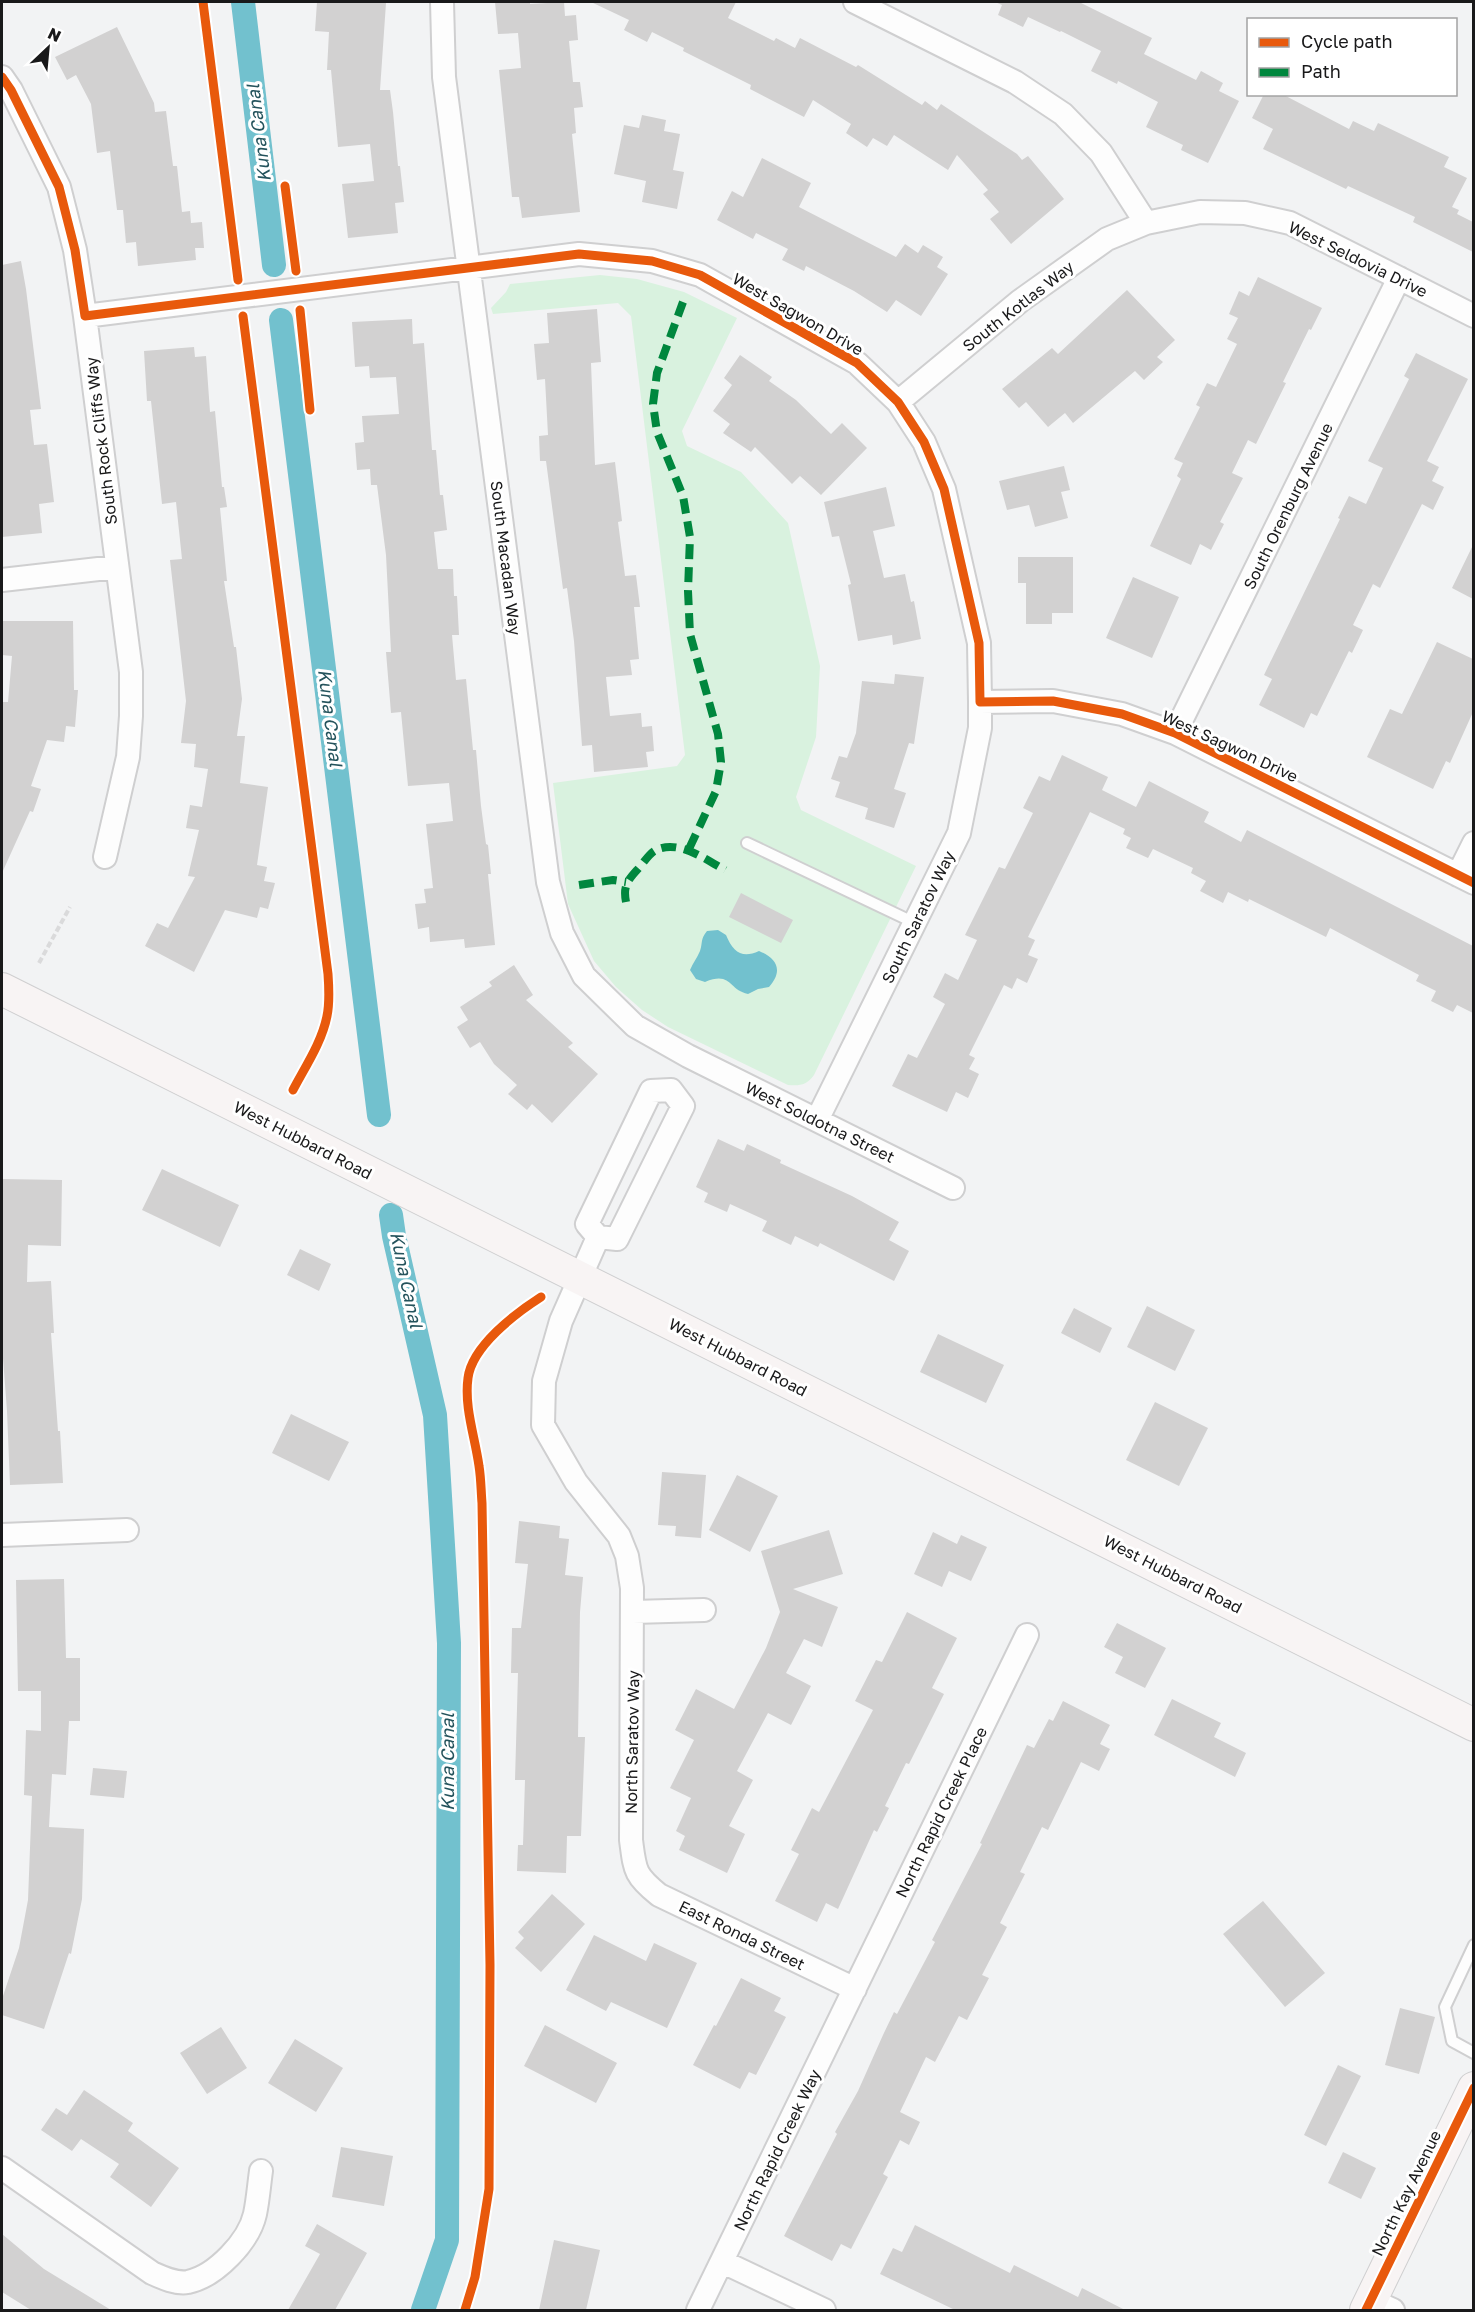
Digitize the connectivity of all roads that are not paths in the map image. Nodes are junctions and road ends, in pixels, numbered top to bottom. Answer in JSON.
{"nodes":[{"id":1,"x":442,"y":2,"type":"edge"},
{"id":2,"x":855,"y":2,"type":"edge"},
{"id":3,"x":5,"y":88,"type":"edge"},
{"id":4,"x":1146,"y":223,"type":"junction"},
{"id":5,"x":468,"y":268,"type":"junction"},
{"id":6,"x":1399,"y":278,"type":"junction"},
{"id":7,"x":85,"y":316,"type":"junction"},
{"id":8,"x":1473,"y":316,"type":"edge"},
{"id":9,"x":898,"y":402,"type":"junction"},
{"id":10,"x":116,"y":567,"type":"junction"},
{"id":11,"x":2,"y":580,"type":"edge"},
{"id":12,"x":980,"y":702,"type":"junction"},
{"id":13,"x":1176,"y":734,"type":"junction"},
{"id":14,"x":747,"y":843,"type":"dead end"},
{"id":15,"x":1473,"y":843,"type":"edge"},
{"id":16,"x":105,"y":857,"type":"dead end"},
{"id":17,"x":1466,"y":879,"type":"edge"},
{"id":18,"x":916,"y":923,"type":"junction"},
{"id":19,"x":2,"y":989,"type":"edge"},
{"id":20,"x":688,"y":1056,"type":"junction"},
{"id":21,"x":671,"y":1090,"type":"junction"},
{"id":22,"x":817,"y":1120,"type":"junction"},
{"id":23,"x":953,"y":1188,"type":"dead end"},
{"id":24,"x":598,"y":1237,"type":"junction"},
{"id":25,"x":580,"y":1278,"type":"junction"},
{"id":26,"x":127,"y":1530,"type":"dead end"},
{"id":27,"x":2,"y":1535,"type":"edge"},
{"id":28,"x":704,"y":1610,"type":"dead end"},
{"id":29,"x":633,"y":1612,"type":"junction"},
{"id":30,"x":1027,"y":1635,"type":"dead end"},
{"id":31,"x":1473,"y":1725,"type":"edge"},
{"id":32,"x":635,"y":1871,"type":"joint"},
{"id":33,"x":1473,"y":1945,"type":"edge"},
{"id":34,"x":855,"y":1989,"type":"junction"},
{"id":35,"x":1473,"y":2054,"type":"edge"},
{"id":36,"x":1473,"y":2088,"type":"edge"},
{"id":37,"x":2,"y":2168,"type":"edge"},
{"id":38,"x":261,"y":2171,"type":"dead end"},
{"id":39,"x":723,"y":2262,"type":"junction"},
{"id":40,"x":1377,"y":2307,"type":"edge"},
{"id":41,"x":698,"y":2310,"type":"edge"},
{"id":42,"x":824,"y":2310,"type":"edge"}],
"edges":[{"from":1,"to":5,"type":"street","name":"South Macadan Way"},
{"from":2,"to":4,"type":"street"},
{"from":3,"to":7,"type":"street"},
{"from":4,"to":6,"type":"street","name":"West Seldovia Drive"},
{"from":4,"to":9,"type":"street","name":"South Kotlas Way"},
{"from":5,"to":7,"type":"street","name":"West Sagwon Drive"},
{"from":5,"to":9,"type":"street","name":"West Sagwon Drive"},
{"from":5,"to":20,"type":"street","name":"South Macadan Way"},
{"from":6,"to":8,"type":"street","name":"West Seldovia Drive"},
{"from":6,"to":13,"type":"street","name":"South Orenburg Avenue"},
{"from":7,"to":10,"type":"street","name":"South Rock Cliffs Way"},
{"from":9,"to":12,"type":"street","name":"West Sagwon Drive"},
{"from":10,"to":11,"type":"street"},
{"from":10,"to":16,"type":"street","name":"South Rock Cliffs Way"},
{"from":12,"to":13,"type":"street","name":"West Sagwon Drive"},
{"from":12,"to":18,"type":"street","name":"South Saratov Way"},
{"from":13,"to":17,"type":"street","name":"West Sagwon Drive"},
{"from":14,"to":18,"type":"lane"},
{"from":15,"to":17,"type":"street"},
{"from":18,"to":22,"type":"street","name":"South Saratov Way"},
{"from":19,"to":25,"type":"street","name":"West Hubbard Road"},
{"from":20,"to":21,"type":"street"},
{"from":20,"to":22,"type":"street","name":"West Soldotna Street"},
{"from":21,"to":24,"type":"street"},
{"from":21,"to":24,"type":"street"},
{"from":22,"to":23,"type":"street","name":"West Soldotna Street"},
{"from":24,"to":25,"type":"street","name":"North Saratov Way"},
{"from":25,"to":29,"type":"street","name":"North Saratov Way"},
{"from":25,"to":31,"type":"street","name":"West Hubbard Road"},
{"from":26,"to":27,"type":"street"},
{"from":28,"to":29,"type":"street"},
{"from":29,"to":32,"type":"street","name":"North Saratov Way"},
{"from":30,"to":34,"type":"street","name":"North Rapid Creek Place"},
{"from":32,"to":34,"type":"street","name":"East Ronda Street"},
{"from":33,"to":35,"type":"lane"},
{"from":34,"to":39,"type":"street","name":"North Rapid Creek Way"},
{"from":36,"to":40,"type":"street","name":"North Kay Avenue"},
{"from":37,"to":38,"type":"street"},
{"from":39,"to":41,"type":"street","name":"North Rapid Creek Way"},
{"from":39,"to":42,"type":"street"}]}
